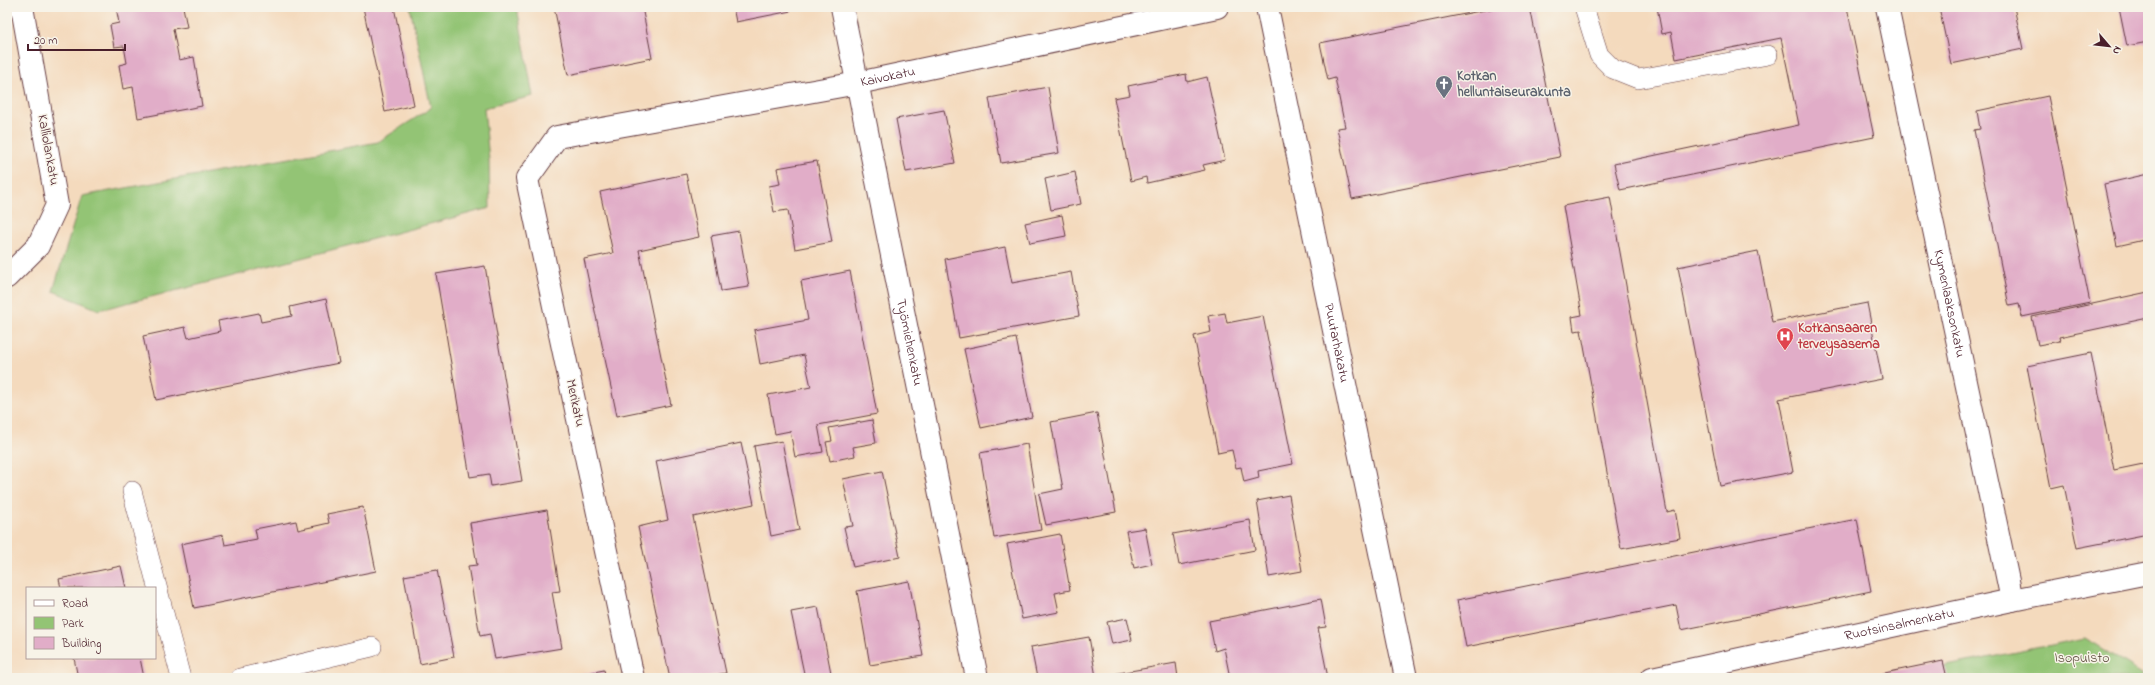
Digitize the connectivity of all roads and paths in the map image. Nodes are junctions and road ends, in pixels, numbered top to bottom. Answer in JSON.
{"nodes":[{"id":1,"x":22,"y":7,"type":"edge"},
{"id":2,"x":842,"y":7,"type":"edge"},
{"id":3,"x":1217,"y":7,"type":"edge"},
{"id":4,"x":1267,"y":7,"type":"edge"},
{"id":5,"x":1584,"y":7,"type":"edge"},
{"id":6,"x":1887,"y":7,"type":"edge"},
{"id":7,"x":1768,"y":55,"type":"dead end"},
{"id":8,"x":858,"y":83,"type":"junction"},
{"id":9,"x":557,"y":137,"type":"joint"},
{"id":10,"x":7,"y":277,"type":"edge"},
{"id":11,"x":132,"y":491,"type":"dead end"},
{"id":12,"x":2148,"y":573,"type":"edge"},
{"id":13,"x":2012,"y":600,"type":"junction"},
{"id":14,"x":372,"y":647,"type":"dead end"},
{"id":15,"x":181,"y":678,"type":"edge"},
{"id":16,"x":240,"y":678,"type":"edge"},
{"id":17,"x":633,"y":678,"type":"edge"},
{"id":18,"x":977,"y":678,"type":"edge"},
{"id":19,"x":1406,"y":678,"type":"edge"},
{"id":20,"x":1652,"y":678,"type":"edge"}],
"edges":[{"from":1,"to":10,"type":"street","name":"Kalliolankatu"},
{"from":2,"to":8,"type":"street","name":"Työmiehenkatu"},
{"from":3,"to":8,"type":"street","name":"Kaivokatu"},
{"from":4,"to":19,"type":"street","name":"Puutarhakatu"},
{"from":5,"to":7,"type":"lane"},
{"from":6,"to":13,"type":"street","name":"Kymenlaaksonkatu"},
{"from":8,"to":9,"type":"street","name":"Kaivokatu"},
{"from":8,"to":18,"type":"street","name":"Työmiehenkatu"},
{"from":9,"to":17,"type":"street","name":"Merikatu"},
{"from":11,"to":15,"type":"lane"},
{"from":12,"to":13,"type":"street","name":"Ruotsinsalmenkatu"},
{"from":13,"to":20,"type":"street","name":"Ruotsinsalmenkatu"},
{"from":14,"to":16,"type":"lane"}]}
